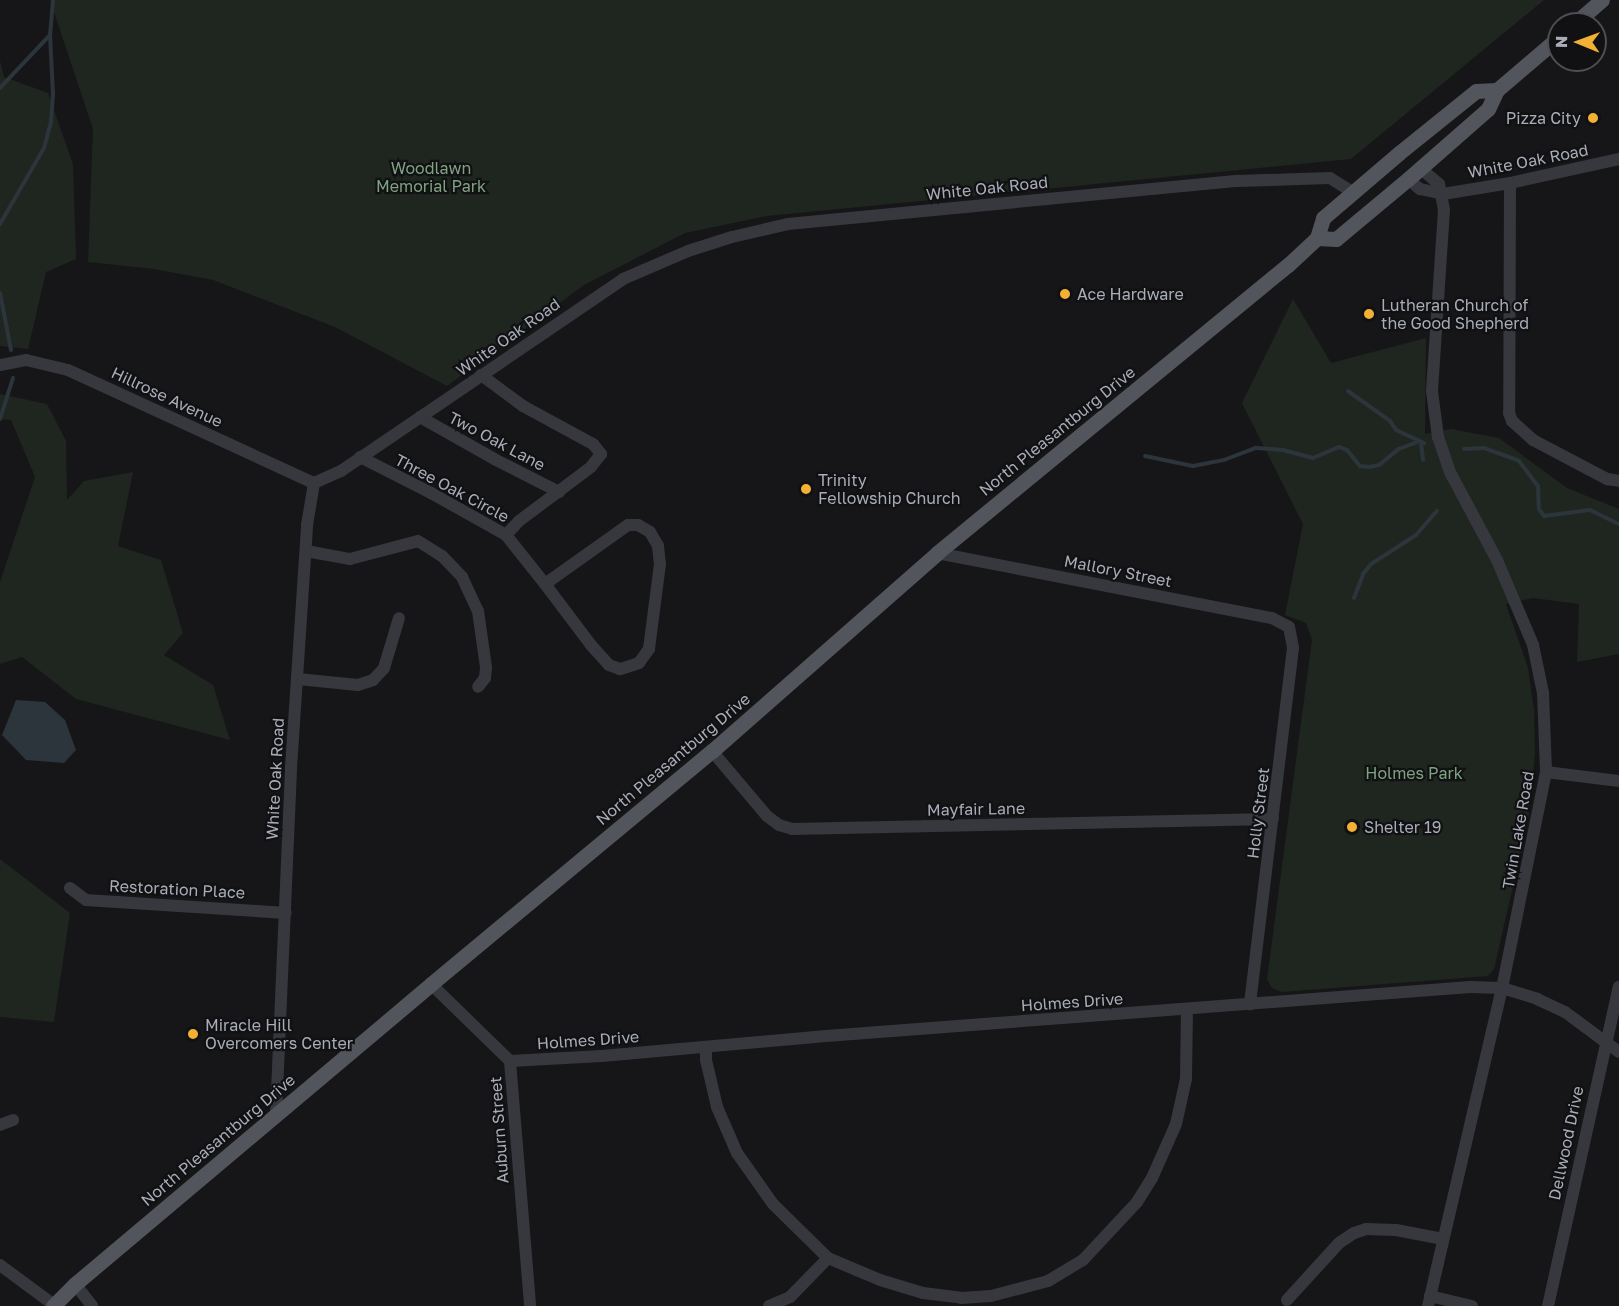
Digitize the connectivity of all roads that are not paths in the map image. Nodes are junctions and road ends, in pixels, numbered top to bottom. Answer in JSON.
{"nodes":[{"id":1,"x":1602,"y":0,"type":"edge"},
{"id":2,"x":1588,"y":12,"type":"edge"},
{"id":3,"x":1547,"y":47,"type":"edge"},
{"id":4,"x":1497,"y":90,"type":"junction"},
{"id":5,"x":1618,"y":161,"type":"edge"},
{"id":6,"x":1420,"y":168,"type":"junction"},
{"id":7,"x":1408,"y":178,"type":"junction"},
{"id":8,"x":1510,"y":183,"type":"junction"},
{"id":9,"x":1354,"y":193,"type":"junction"},
{"id":10,"x":1443,"y":194,"type":"junction"},
{"id":11,"x":1317,"y":238,"type":"junction"},
{"id":12,"x":0,"y":365,"type":"edge"},
{"id":13,"x":481,"y":375,"type":"junction"},
{"id":14,"x":420,"y":417,"type":"junction"},
{"id":15,"x":360,"y":458,"type":"junction"},
{"id":16,"x":1619,"y":481,"type":"edge"},
{"id":17,"x":314,"y":483,"type":"junction"},
{"id":18,"x":559,"y":492,"type":"junction"},
{"id":19,"x":506,"y":536,"type":"junction"},
{"id":20,"x":306,"y":551,"type":"junction"},
{"id":21,"x":937,"y":553,"type":"junction"},
{"id":22,"x":545,"y":584,"type":"junction"},
{"id":23,"x":399,"y":618,"type":"dead end"},
{"id":24,"x":1289,"y":627,"type":"joint"},
{"id":25,"x":297,"y":679,"type":"junction"},
{"id":26,"x":478,"y":687,"type":"dead end"},
{"id":27,"x":712,"y":751,"type":"junction"},
{"id":28,"x":1546,"y":772,"type":"junction"},
{"id":29,"x":1619,"y":781,"type":"edge"},
{"id":30,"x":1274,"y":819,"type":"junction"},
{"id":31,"x":70,"y":888,"type":"dead end"},
{"id":32,"x":286,"y":912,"type":"junction"},
{"id":33,"x":431,"y":984,"type":"junction"},
{"id":34,"x":1619,"y":987,"type":"edge"},
{"id":35,"x":1502,"y":988,"type":"junction"},
{"id":36,"x":1250,"y":1004,"type":"junction"},
{"id":37,"x":1187,"y":1010,"type":"junction"},
{"id":38,"x":1605,"y":1041,"type":"junction"},
{"id":39,"x":705,"y":1048,"type":"junction"},
{"id":40,"x":1619,"y":1052,"type":"edge"},
{"id":41,"x":510,"y":1061,"type":"junction"},
{"id":42,"x":276,"y":1114,"type":"junction"},
{"id":43,"x":13,"y":1120,"type":"dead end"},
{"id":44,"x":0,"y":1125,"type":"edge"},
{"id":45,"x":1443,"y":1239,"type":"junction"},
{"id":46,"x":828,"y":1258,"type":"junction"},
{"id":47,"x":0,"y":1266,"type":"edge"},
{"id":48,"x":75,"y":1284,"type":"junction"},
{"id":49,"x":1287,"y":1300,"type":"dead end"},
{"id":50,"x":1429,"y":1301,"type":"edge"},
{"id":51,"x":54,"y":1305,"type":"edge"},
{"id":52,"x":92,"y":1306,"type":"edge"},
{"id":53,"x":530,"y":1306,"type":"edge"},
{"id":54,"x":769,"y":1306,"type":"edge"},
{"id":55,"x":1472,"y":1306,"type":"edge"},
{"id":56,"x":1548,"y":1306,"type":"edge"}],
"edges":[{"from":1,"to":2,"type":"main road"},
{"from":3,"to":4,"type":"main road","name":"North Pleasantburg Drive"},
{"from":4,"to":6,"type":"main road","name":"North Pleasantburg Drive"},
{"from":4,"to":9,"type":"main road","name":"North Pleasantburg Drive"},
{"from":5,"to":8,"type":"street","name":"White Oak Road"},
{"from":6,"to":7,"type":"main road","name":"North Pleasantburg Drive"},
{"from":6,"to":10,"type":"street"},
{"from":7,"to":10,"type":"street","name":"White Oak Road"},
{"from":7,"to":11,"type":"main road","name":"North Pleasantburg Drive"},
{"from":8,"to":10,"type":"street","name":"White Oak Road"},
{"from":8,"to":16,"type":"street"},
{"from":9,"to":11,"type":"main road","name":"North Pleasantburg Drive"},
{"from":9,"to":13,"type":"street","name":"White Oak Road"},
{"from":10,"to":28,"type":"street","name":"Twin Lake Road"},
{"from":11,"to":21,"type":"main road","name":"North Pleasantburg Drive"},
{"from":12,"to":17,"type":"street","name":"Hillrose Avenue"},
{"from":13,"to":14,"type":"street","name":"White Oak Road"},
{"from":13,"to":18,"type":"street"},
{"from":14,"to":15,"type":"street","name":"White Oak Road"},
{"from":14,"to":18,"type":"street","name":"Two Oak Lane"},
{"from":15,"to":17,"type":"street","name":"White Oak Road"},
{"from":15,"to":19,"type":"street","name":"Three Oak Circle"},
{"from":17,"to":20,"type":"street","name":"White Oak Road"},
{"from":18,"to":19,"type":"street"},
{"from":19,"to":22,"type":"street","name":"Three Oak Circle"},
{"from":20,"to":25,"type":"street","name":"White Oak Road"},
{"from":20,"to":26,"type":"street"},
{"from":21,"to":24,"type":"street","name":"Mallory Street"},
{"from":21,"to":27,"type":"main road","name":"North Pleasantburg Drive"},
{"from":22,"to":22,"type":"street","name":"Three Oak Circle"},
{"from":23,"to":25,"type":"street"},
{"from":24,"to":30,"type":"street","name":"Holly Street"},
{"from":25,"to":32,"type":"street","name":"White Oak Road"},
{"from":27,"to":30,"type":"street","name":"Mayfair Lane"},
{"from":27,"to":33,"type":"main road","name":"North Pleasantburg Drive"},
{"from":28,"to":29,"type":"street"},
{"from":28,"to":35,"type":"street","name":"Twin Lake Road"},
{"from":30,"to":36,"type":"street","name":"Holly Street"},
{"from":31,"to":32,"type":"street","name":"Restoration Place"},
{"from":32,"to":42,"type":"street","name":"White Oak Road"},
{"from":33,"to":41,"type":"street","name":"Auburn Street"},
{"from":33,"to":42,"type":"main road","name":"North Pleasantburg Drive"},
{"from":34,"to":38,"type":"street","name":"Dellwood Drive"},
{"from":35,"to":36,"type":"street","name":"Holmes Drive"},
{"from":35,"to":38,"type":"street","name":"Holmes Drive"},
{"from":35,"to":45,"type":"street","name":"Twin Lake Road"},
{"from":36,"to":37,"type":"street","name":"Holmes Drive"},
{"from":37,"to":39,"type":"street","name":"Holmes Drive"},
{"from":37,"to":46,"type":"street"},
{"from":38,"to":40,"type":"street","name":"Holmes Drive"},
{"from":38,"to":56,"type":"street","name":"Dellwood Drive"},
{"from":39,"to":41,"type":"street","name":"Holmes Drive"},
{"from":39,"to":46,"type":"street"},
{"from":41,"to":53,"type":"street","name":"Auburn Street"},
{"from":42,"to":48,"type":"main road","name":"North Pleasantburg Drive"},
{"from":43,"to":44,"type":"street"},
{"from":45,"to":49,"type":"street"},
{"from":45,"to":50,"type":"street","name":"Twin Lake Road"},
{"from":46,"to":54,"type":"street"},
{"from":47,"to":51,"type":"street"},
{"from":48,"to":51,"type":"main road","name":"North Pleasantburg Drive"},
{"from":48,"to":52,"type":"street"},
{"from":50,"to":55,"type":"street"}]}
